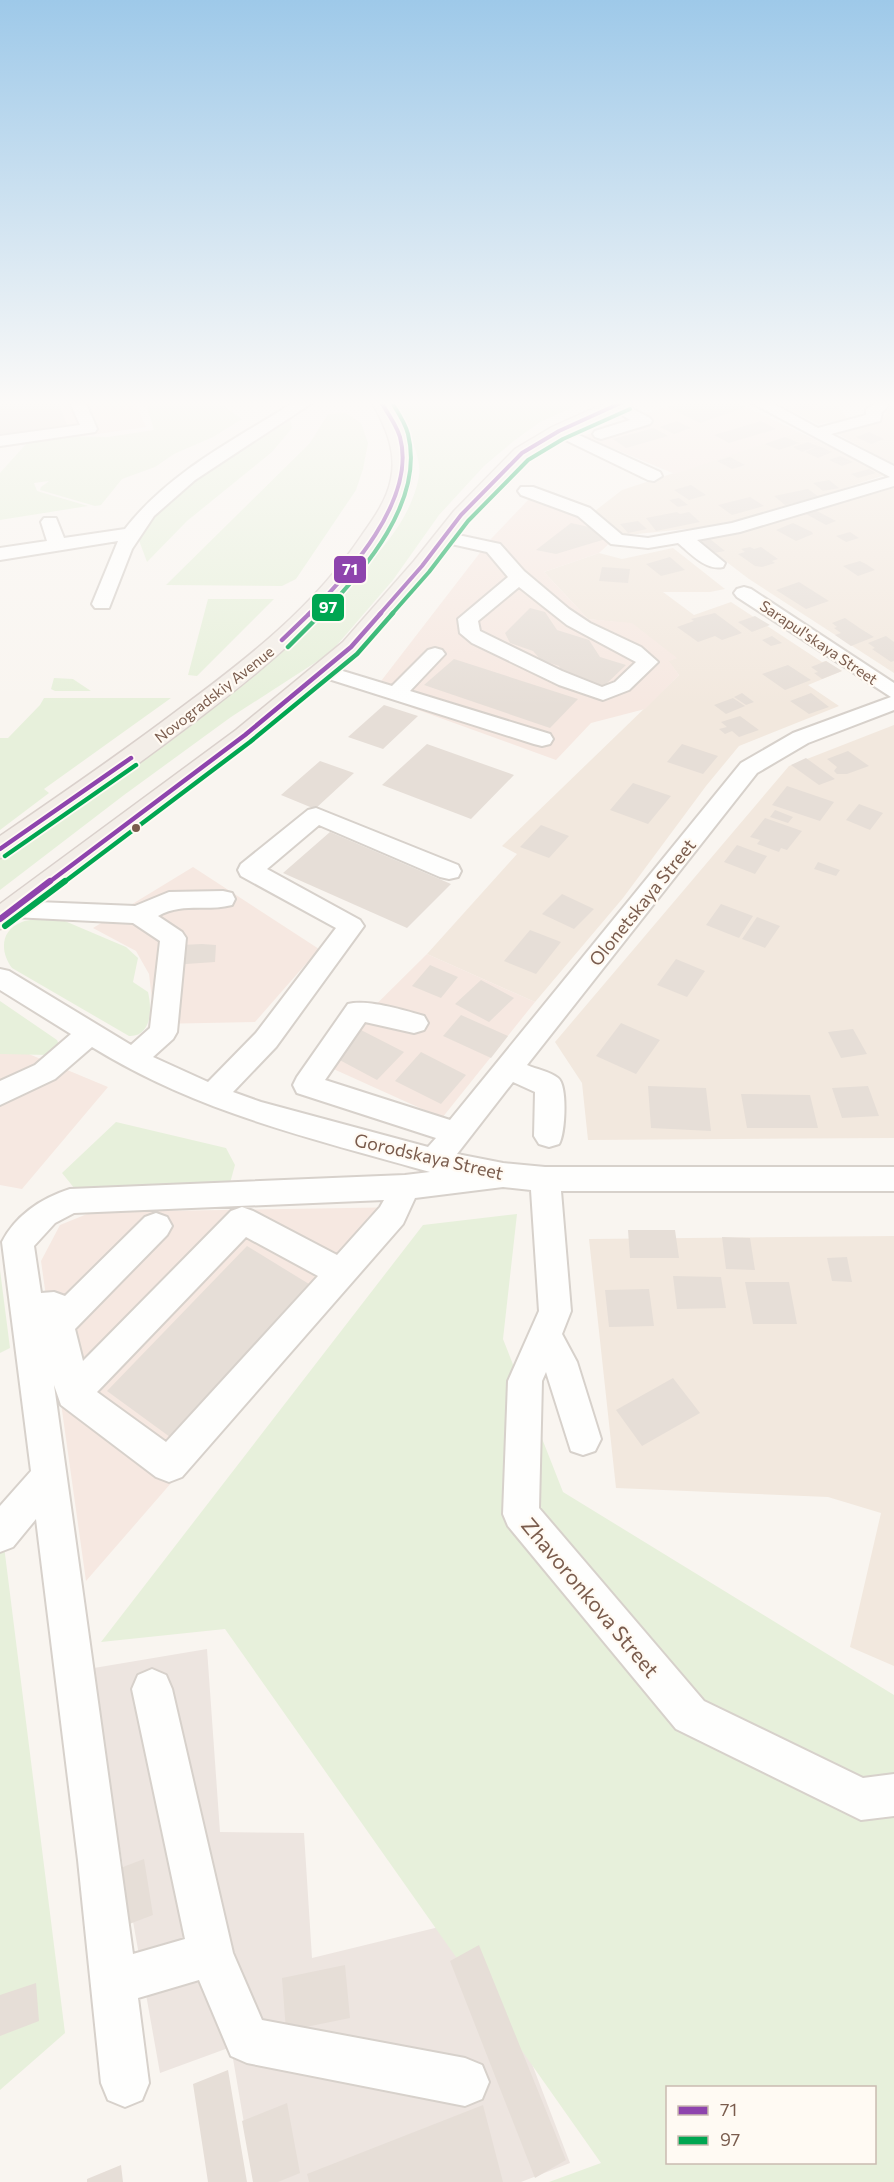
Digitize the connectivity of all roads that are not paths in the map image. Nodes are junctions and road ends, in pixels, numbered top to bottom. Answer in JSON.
{"nodes":[{"id":1,"x":157,"y":503,"type":"edge"},
{"id":2,"x":393,"y":503,"type":"edge"},
{"id":3,"x":472,"y":503,"type":"edge"},
{"id":4,"x":559,"y":503,"type":"edge"},
{"id":5,"x":820,"y":503,"type":"edge"},
{"id":6,"x":50,"y":522,"type":"dead end"},
{"id":7,"x":131,"y":533,"type":"junction"},
{"id":8,"x":444,"y":537,"type":"junction"},
{"id":9,"x":681,"y":537,"type":"junction"},
{"id":10,"x":57,"y":545,"type":"junction"},
{"id":11,"x":9,"y":557,"type":"edge"},
{"id":12,"x":716,"y":563,"type":"dead end"},
{"id":13,"x":520,"y":576,"type":"junction"},
{"id":14,"x":744,"y":592,"type":"dead end"},
{"id":15,"x":102,"y":604,"type":"dead end"},
{"id":16,"x":435,"y":654,"type":"dead end"},
{"id":17,"x":323,"y":671,"type":"junction"},
{"id":18,"x":894,"y":692,"type":"edge"},
{"id":19,"x":397,"y":693,"type":"junction"},
{"id":20,"x":894,"y":702,"type":"edge"},
{"id":21,"x":542,"y":739,"type":"dead end"},
{"id":22,"x":0,"y":849,"type":"edge"},
{"id":23,"x":449,"y":871,"type":"dead end"},
{"id":24,"x":223,"y":899,"type":"dead end"},
{"id":25,"x":6,"y":914,"type":"edge"},
{"id":26,"x":139,"y":915,"type":"junction"},
{"id":27,"x":0,"y":978,"type":"edge"},
{"id":28,"x":414,"y":1023,"type":"dead end"},
{"id":29,"x":89,"y":1034,"type":"junction"},
{"id":30,"x":133,"y":1059,"type":"junction"},
{"id":31,"x":509,"y":1069,"type":"junction"},
{"id":32,"x":0,"y":1094,"type":"edge"},
{"id":33,"x":212,"y":1096,"type":"junction"},
{"id":34,"x":456,"y":1133,"type":"junction"},
{"id":35,"x":549,"y":1136,"type":"dead end"},
{"id":36,"x":434,"y":1161,"type":"junction"},
{"id":37,"x":503,"y":1174,"type":"junction"},
{"id":38,"x":545,"y":1179,"type":"junction"},
{"id":39,"x":894,"y":1179,"type":"edge"},
{"id":40,"x":405,"y":1187,"type":"junction"},
{"id":41,"x":156,"y":1226,"type":"dead end"},
{"id":42,"x":340,"y":1272,"type":"junction"},
{"id":43,"x":25,"y":1308,"type":"junction"},
{"id":44,"x":58,"y":1325,"type":"junction"},
{"id":45,"x":545,"y":1336,"type":"junction"},
{"id":46,"x":73,"y":1394,"type":"junction"},
{"id":47,"x":583,"y":1439,"type":"dead end"},
{"id":48,"x":48,"y":1478,"type":"junction"},
{"id":49,"x":0,"y":1534,"type":"edge"},
{"id":50,"x":152,"y":1689,"type":"dead end"},
{"id":51,"x":894,"y":1795,"type":"edge"},
{"id":52,"x":211,"y":1954,"type":"junction"},
{"id":53,"x":114,"y":1982,"type":"junction"},
{"id":54,"x":465,"y":2082,"type":"dead end"},
{"id":55,"x":125,"y":2083,"type":"dead end"}],
"edges":[{"from":1,"to":7,"type":"street"},
{"from":2,"to":22,"type":"main road","name":"Novogradskiy Avenue"},
{"from":3,"to":8,"type":"main road"},
{"from":4,"to":9,"type":"street"},
{"from":5,"to":9,"type":"street"},
{"from":6,"to":10,"type":"street"},
{"from":7,"to":10,"type":"street"},
{"from":7,"to":15,"type":"street"},
{"from":8,"to":13,"type":"street"},
{"from":8,"to":17,"type":"main road"},
{"from":9,"to":12,"type":"street"},
{"from":10,"to":11,"type":"street"},
{"from":13,"to":13,"type":"street"},
{"from":14,"to":18,"type":"street","name":"Sarapul'skaya Street"},
{"from":16,"to":19,"type":"street"},
{"from":17,"to":19,"type":"street"},
{"from":17,"to":25,"type":"main road"},
{"from":19,"to":21,"type":"street"},
{"from":20,"to":31,"type":"street","name":"Olonetskaya Street"},
{"from":23,"to":33,"type":"street"},
{"from":24,"to":26,"type":"street"},
{"from":25,"to":26,"type":"street"},
{"from":26,"to":30,"type":"street"},
{"from":27,"to":29,"type":"street","name":"Gorodskaya Street"},
{"from":28,"to":34,"type":"street"},
{"from":29,"to":30,"type":"street","name":"Gorodskaya Street"},
{"from":29,"to":32,"type":"street"},
{"from":30,"to":33,"type":"street","name":"Gorodskaya Street"},
{"from":31,"to":34,"type":"street","name":"Olonetskaya Street"},
{"from":31,"to":35,"type":"street"},
{"from":33,"to":36,"type":"street","name":"Gorodskaya Street"},
{"from":34,"to":36,"type":"street","name":"Olonetskaya Street"},
{"from":36,"to":37,"type":"street","name":"Gorodskaya Street"},
{"from":37,"to":38,"type":"street","name":"Gorodskaya Street"},
{"from":37,"to":40,"type":"street"},
{"from":38,"to":39,"type":"street","name":"Gorodskaya Street"},
{"from":38,"to":45,"type":"street","name":"Zhavoronkova Street"},
{"from":40,"to":42,"type":"street"},
{"from":40,"to":43,"type":"street"},
{"from":41,"to":44,"type":"street"},
{"from":42,"to":46,"type":"street"},
{"from":42,"to":46,"type":"street"},
{"from":43,"to":44,"type":"street"},
{"from":43,"to":48,"type":"street"},
{"from":44,"to":46,"type":"street"},
{"from":45,"to":47,"type":"street"},
{"from":45,"to":51,"type":"street","name":"Zhavoronkova Street"},
{"from":48,"to":49,"type":"street"},
{"from":48,"to":53,"type":"street"},
{"from":50,"to":52,"type":"street"},
{"from":52,"to":53,"type":"street"},
{"from":52,"to":54,"type":"street"},
{"from":53,"to":55,"type":"street"}]}
